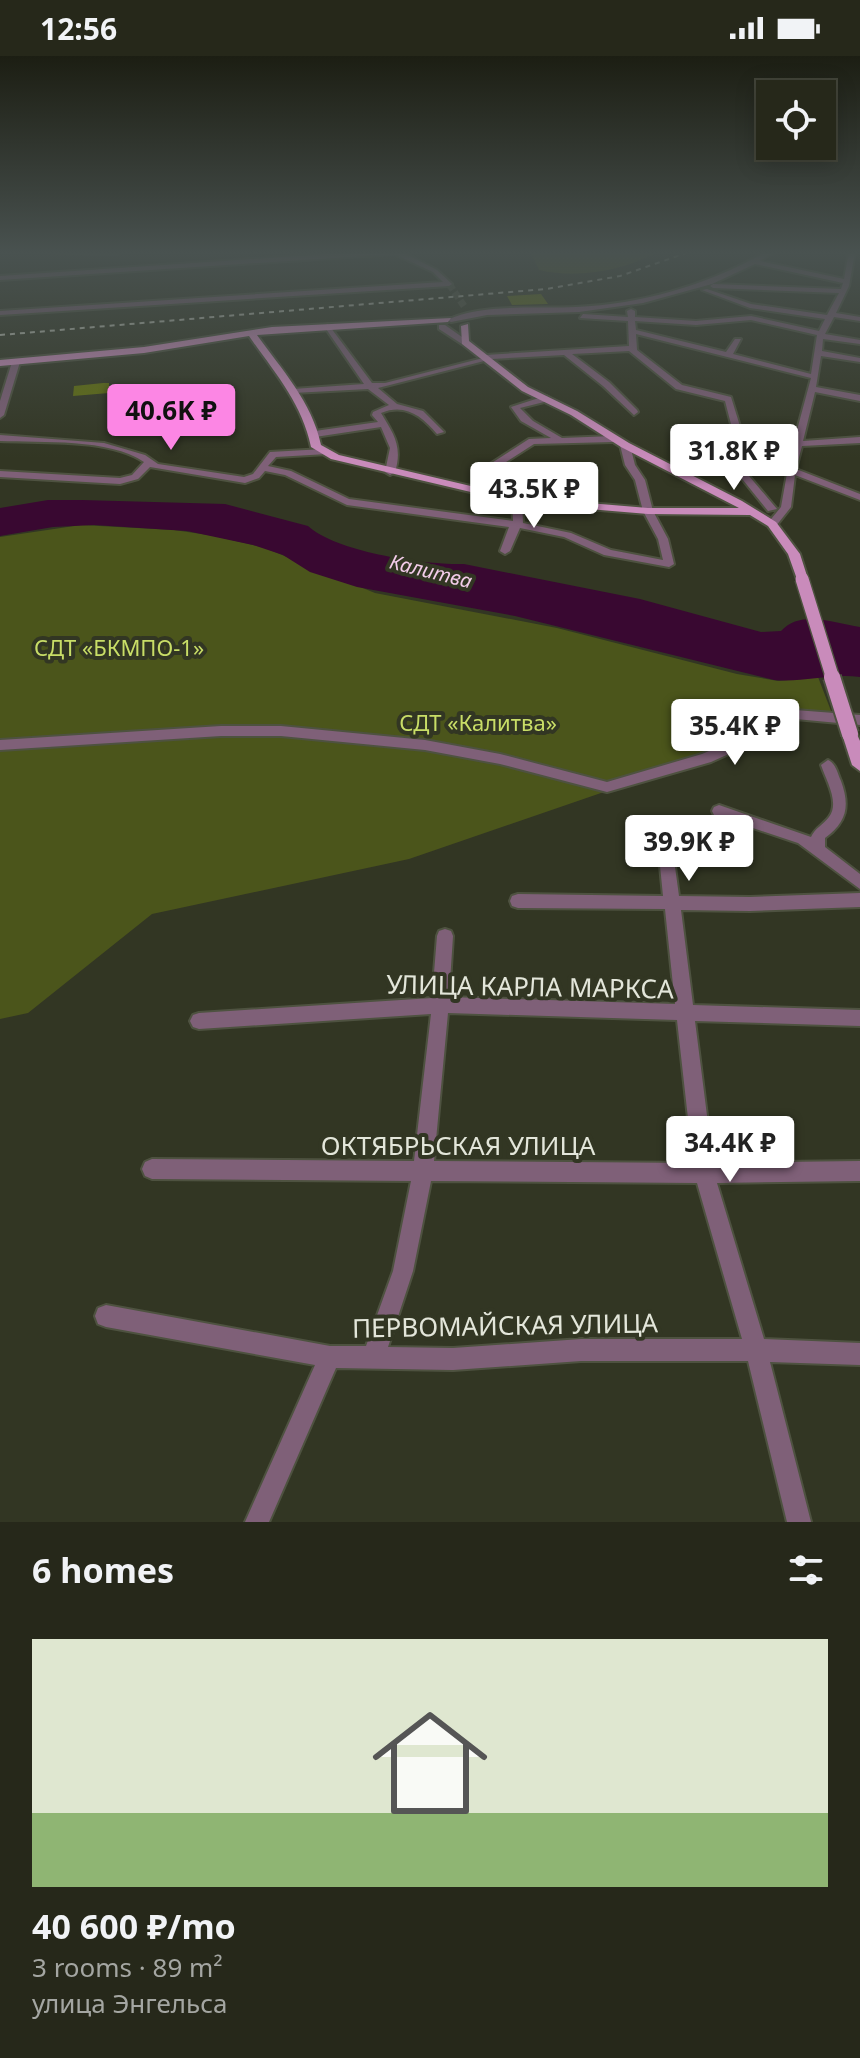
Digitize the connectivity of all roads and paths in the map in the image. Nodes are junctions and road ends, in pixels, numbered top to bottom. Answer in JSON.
{"nodes":[{"id":1,"x":481,"y":320,"type":"edge"},
{"id":2,"x":630,"y":320,"type":"edge"},
{"id":3,"x":655,"y":320,"type":"edge"},
{"id":4,"x":727,"y":320,"type":"edge"},
{"id":5,"x":761,"y":320,"type":"edge"},
{"id":6,"x":827,"y":320,"type":"edge"},
{"id":7,"x":466,"y":322,"type":"junction"},
{"id":8,"x":446,"y":323,"type":"junction"},
{"id":9,"x":328,"y":326,"type":"junction"},
{"id":10,"x":632,"y":331,"type":"junction"},
{"id":11,"x":251,"y":333,"type":"junction"},
{"id":12,"x":820,"y":335,"type":"junction"},
{"id":13,"x":738,"y":341,"type":"dead end"},
{"id":14,"x":465,"y":342,"type":"junction"},
{"id":15,"x":860,"y":342,"type":"edge"},
{"id":16,"x":633,"y":348,"type":"junction"},
{"id":17,"x":818,"y":353,"type":"junction"},
{"id":18,"x":567,"y":354,"type":"junction"},
{"id":19,"x":728,"y":355,"type":"junction"},
{"id":20,"x":487,"y":358,"type":"junction"},
{"id":21,"x":860,"y":360,"type":"edge"},
{"id":22,"x":16,"y":362,"type":"junction"},
{"id":23,"x":0,"y":363,"type":"edge"},
{"id":24,"x":815,"y":377,"type":"junction"},
{"id":25,"x":372,"y":386,"type":"junction"},
{"id":26,"x":813,"y":389,"type":"junction"},
{"id":27,"x":293,"y":391,"type":"junction"},
{"id":28,"x":860,"y":398,"type":"edge"},
{"id":29,"x":545,"y":399,"type":"junction"},
{"id":30,"x":394,"y":405,"type":"junction"},
{"id":31,"x":634,"y":412,"type":"dead end"},
{"id":32,"x":0,"y":415,"type":"edge"},
{"id":33,"x":384,"y":424,"type":"junction"},
{"id":34,"x":440,"y":432,"type":"dead end"},
{"id":35,"x":6,"y":439,"type":"edge"},
{"id":36,"x":613,"y":439,"type":"junction"},
{"id":37,"x":860,"y":440,"type":"edge"},
{"id":38,"x":561,"y":441,"type":"junction"},
{"id":39,"x":318,"y":444,"type":"junction"},
{"id":40,"x":625,"y":445,"type":"junction"},
{"id":41,"x":797,"y":446,"type":"junction"},
{"id":42,"x":0,"y":449,"type":"edge"},
{"id":43,"x":743,"y":451,"type":"junction"},
{"id":44,"x":150,"y":461,"type":"junction"},
{"id":45,"x":264,"y":468,"type":"junction"},
{"id":46,"x":791,"y":470,"type":"junction"},
{"id":47,"x":390,"y":472,"type":"junction"},
{"id":48,"x":0,"y":474,"type":"edge"},
{"id":49,"x":860,"y":497,"type":"edge"},
{"id":50,"x":511,"y":499,"type":"junction"},
{"id":51,"x":786,"y":505,"type":"junction"},
{"id":52,"x":772,"y":509,"type":"junction"},
{"id":53,"x":648,"y":511,"type":"junction"},
{"id":54,"x":752,"y":512,"type":"junction"},
{"id":55,"x":772,"y":524,"type":"junction"},
{"id":56,"x":518,"y":525,"type":"junction"},
{"id":57,"x":505,"y":551,"type":"dead end"},
{"id":58,"x":860,"y":720,"type":"edge"},
{"id":59,"x":0,"y":745,"type":"edge"},
{"id":60,"x":828,"y":765,"type":"dead end"},
{"id":61,"x":860,"y":765,"type":"edge"},
{"id":62,"x":719,"y":811,"type":"dead end"},
{"id":63,"x":665,"y":845,"type":"dead end"},
{"id":64,"x":817,"y":849,"type":"junction"},
{"id":65,"x":860,"y":883,"type":"edge"},
{"id":66,"x":860,"y":900,"type":"edge"},
{"id":67,"x":518,"y":901,"type":"dead end"},
{"id":68,"x":671,"y":903,"type":"junction"},
{"id":69,"x":445,"y":936,"type":"dead end"},
{"id":70,"x":440,"y":1005,"type":"junction"},
{"id":71,"x":685,"y":1014,"type":"junction"},
{"id":72,"x":860,"y":1018,"type":"edge"},
{"id":73,"x":199,"y":1021,"type":"dead end"},
{"id":74,"x":152,"y":1169,"type":"dead end"},
{"id":75,"x":421,"y":1170,"type":"junction"},
{"id":76,"x":860,"y":1171,"type":"edge"},
{"id":77,"x":704,"y":1173,"type":"junction"},
{"id":78,"x":106,"y":1316,"type":"dead end"},
{"id":79,"x":756,"y":1350,"type":"junction"},
{"id":80,"x":860,"y":1354,"type":"edge"},
{"id":81,"x":330,"y":1357,"type":"junction"},
{"id":82,"x":373,"y":1358,"type":"junction"},
{"id":83,"x":257,"y":1522,"type":"edge"},
{"id":84,"x":799,"y":1522,"type":"edge"}],
"edges":[{"from":1,"to":7,"type":"street"},
{"from":2,"to":10,"type":"street"},
{"from":3,"to":4,"type":"street"},
{"from":5,"to":12,"type":"street"},
{"from":6,"to":12,"type":"street"},
{"from":7,"to":8,"type":"main road"},
{"from":7,"to":14,"type":"main road"},
{"from":8,"to":9,"type":"main road"},
{"from":8,"to":14,"type":"street"},
{"from":9,"to":11,"type":"main road"},
{"from":9,"to":25,"type":"street"},
{"from":10,"to":16,"type":"street"},
{"from":10,"to":19,"type":"street"},
{"from":11,"to":22,"type":"main road"},
{"from":11,"to":27,"type":"main road"},
{"from":12,"to":15,"type":"street"},
{"from":12,"to":17,"type":"street"},
{"from":13,"to":19,"type":"street"},
{"from":14,"to":20,"type":"main road"},
{"from":16,"to":18,"type":"street"},
{"from":16,"to":43,"type":"street"},
{"from":17,"to":21,"type":"street"},
{"from":17,"to":24,"type":"street"},
{"from":18,"to":20,"type":"street"},
{"from":18,"to":31,"type":"street"},
{"from":19,"to":24,"type":"street"},
{"from":20,"to":25,"type":"street"},
{"from":20,"to":29,"type":"main road"},
{"from":22,"to":23,"type":"main road"},
{"from":22,"to":32,"type":"street"},
{"from":24,"to":26,"type":"street"},
{"from":25,"to":27,"type":"street"},
{"from":25,"to":30,"type":"street"},
{"from":26,"to":28,"type":"street"},
{"from":26,"to":41,"type":"street"},
{"from":27,"to":39,"type":"main road"},
{"from":29,"to":36,"type":"main road"},
{"from":29,"to":38,"type":"street"},
{"from":30,"to":33,"type":"street"},
{"from":30,"to":34,"type":"street"},
{"from":33,"to":39,"type":"street"},
{"from":33,"to":47,"type":"street"},
{"from":35,"to":42,"type":"street"},
{"from":35,"to":44,"type":"street"},
{"from":36,"to":38,"type":"street"},
{"from":36,"to":40,"type":"main road"},
{"from":37,"to":41,"type":"street"},
{"from":38,"to":50,"type":"street"},
{"from":39,"to":45,"type":"street"},
{"from":39,"to":47,"type":"main road"},
{"from":40,"to":53,"type":"street"},
{"from":40,"to":54,"type":"main road"},
{"from":41,"to":43,"type":"street"},
{"from":41,"to":46,"type":"street"},
{"from":43,"to":52,"type":"street"},
{"from":44,"to":45,"type":"street"},
{"from":44,"to":48,"type":"street"},
{"from":45,"to":56,"type":"street"},
{"from":46,"to":49,"type":"street"},
{"from":46,"to":51,"type":"street"},
{"from":47,"to":50,"type":"main road"},
{"from":50,"to":53,"type":"main road"},
{"from":50,"to":56,"type":"street"},
{"from":51,"to":52,"type":"street"},
{"from":51,"to":55,"type":"street"},
{"from":52,"to":54,"type":"street"},
{"from":53,"to":54,"type":"main road"},
{"from":53,"to":56,"type":"street"},
{"from":54,"to":55,"type":"main road"},
{"from":55,"to":61,"type":"main road","bridge":true},
{"from":56,"to":57,"type":"street"},
{"from":58,"to":59,"type":"street"},
{"from":60,"to":64,"type":"street"},
{"from":62,"to":64,"type":"street"},
{"from":63,"to":68,"type":"street"},
{"from":64,"to":65,"type":"street"},
{"from":66,"to":68,"type":"street"},
{"from":67,"to":68,"type":"street"},
{"from":68,"to":71,"type":"street"},
{"from":69,"to":70,"type":"street"},
{"from":70,"to":71,"type":"street","name":"УЛИЦА КАРЛА МАРКСА"},
{"from":70,"to":73,"type":"street","name":"УЛИЦА КАРЛА МАРКСА"},
{"from":70,"to":75,"type":"street"},
{"from":71,"to":72,"type":"street","name":"УЛИЦА КАРЛА МАРКСА"},
{"from":71,"to":77,"type":"street"},
{"from":74,"to":75,"type":"street","name":"ОКТЯБРЬСКАЯ УЛИЦА"},
{"from":75,"to":77,"type":"street","name":"ОКТЯБРЬСКАЯ УЛИЦА"},
{"from":75,"to":82,"type":"street"},
{"from":76,"to":77,"type":"street","name":"ОКТЯБРЬСКАЯ УЛИЦА"},
{"from":77,"to":79,"type":"street"},
{"from":78,"to":81,"type":"street","name":"ПЕРВОМАЙСКАЯ УЛИЦА"},
{"from":79,"to":80,"type":"street","name":"ПЕРВОМАЙСКАЯ УЛИЦА"},
{"from":79,"to":82,"type":"street","name":"ПЕРВОМАЙСКАЯ УЛИЦА"},
{"from":79,"to":84,"type":"street"},
{"from":81,"to":82,"type":"street","name":"ПЕРВОМАЙСКАЯ УЛИЦА"},
{"from":81,"to":83,"type":"street"}]}
